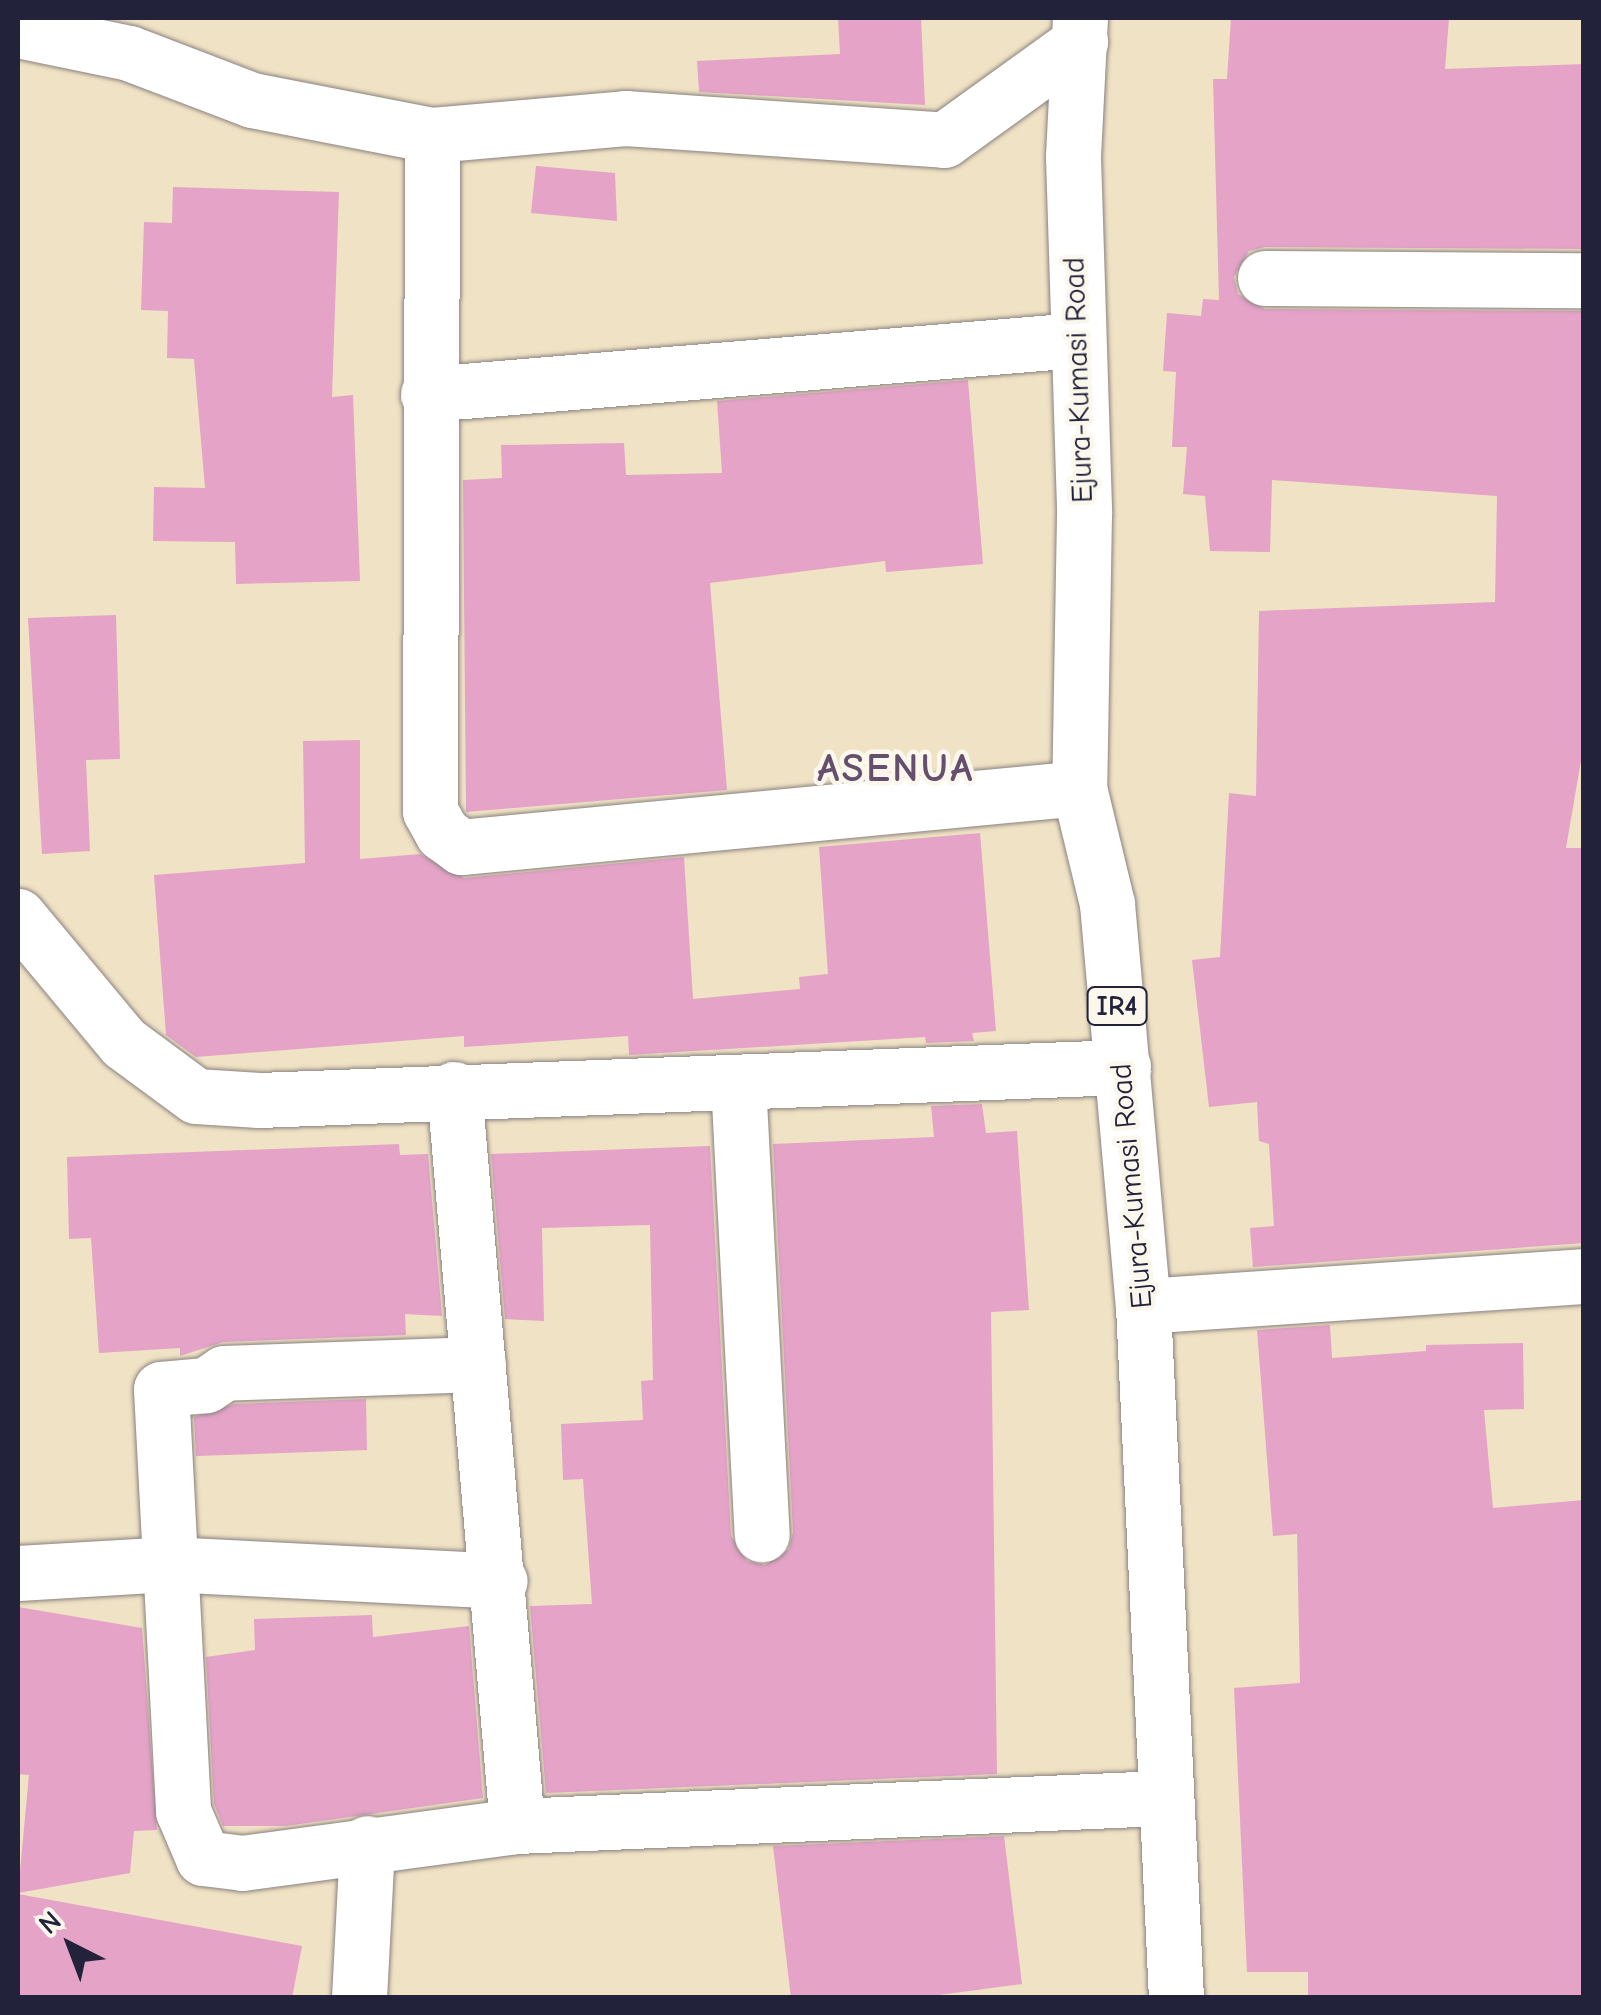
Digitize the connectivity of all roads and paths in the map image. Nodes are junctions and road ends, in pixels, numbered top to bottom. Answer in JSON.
{"nodes":[{"id":1,"x":18,"y":30,"type":"edge"},
{"id":2,"x":1080,"y":30,"type":"edge"},
{"id":3,"x":432,"y":135,"type":"junction"},
{"id":4,"x":1265,"y":278,"type":"dead end"},
{"id":5,"x":1584,"y":280,"type":"edge"},
{"id":6,"x":1076,"y":340,"type":"junction"},
{"id":7,"x":428,"y":394,"type":"junction"},
{"id":8,"x":1080,"y":788,"type":"junction"},
{"id":9,"x":18,"y":916,"type":"edge"},
{"id":10,"x":1123,"y":1067,"type":"junction"},
{"id":11,"x":738,"y":1082,"type":"junction"},
{"id":12,"x":454,"y":1089,"type":"junction"},
{"id":13,"x":1584,"y":1276,"type":"edge"},
{"id":14,"x":1143,"y":1306,"type":"junction"},
{"id":15,"x":478,"y":1364,"type":"junction"},
{"id":16,"x":762,"y":1534,"type":"dead end"},
{"id":17,"x":168,"y":1564,"type":"junction"},
{"id":18,"x":18,"y":1573,"type":"edge"},
{"id":19,"x":500,"y":1581,"type":"junction"},
{"id":20,"x":1162,"y":1798,"type":"junction"},
{"id":21,"x":517,"y":1826,"type":"junction"},
{"id":22,"x":366,"y":1843,"type":"junction"},
{"id":23,"x":359,"y":1998,"type":"edge"},
{"id":24,"x":1176,"y":1998,"type":"edge"}],
"edges":[{"from":1,"to":3,"type":"street"},
{"from":2,"to":3,"type":"street"},
{"from":2,"to":6,"type":"street","name":"Ejura-Kumasi Road","number":"IR4"},
{"from":3,"to":7,"type":"street"},
{"from":4,"to":5,"type":"street"},
{"from":6,"to":7,"type":"street"},
{"from":6,"to":8,"type":"street","name":"Ejura-Kumasi Road","number":"IR4"},
{"from":7,"to":8,"type":"street"},
{"from":8,"to":10,"type":"street","name":"Ejura-Kumasi Road","number":"IR4"},
{"from":9,"to":12,"type":"street"},
{"from":10,"to":11,"type":"street"},
{"from":10,"to":14,"type":"street","name":"Ejura-Kumasi Road","number":"IR4"},
{"from":11,"to":12,"type":"street"},
{"from":11,"to":16,"type":"street"},
{"from":12,"to":15,"type":"street"},
{"from":13,"to":14,"type":"street"},
{"from":14,"to":20,"type":"street","name":"Ejura-Kumasi Road","number":"IR4"},
{"from":15,"to":17,"type":"street"},
{"from":15,"to":19,"type":"street"},
{"from":17,"to":18,"type":"street"},
{"from":17,"to":19,"type":"street"},
{"from":17,"to":22,"type":"street"},
{"from":19,"to":21,"type":"street"},
{"from":20,"to":21,"type":"street"},
{"from":20,"to":24,"type":"street","name":"Ejura-Kumasi Road","number":"IR4"},
{"from":21,"to":22,"type":"street"},
{"from":22,"to":23,"type":"street"}]}
